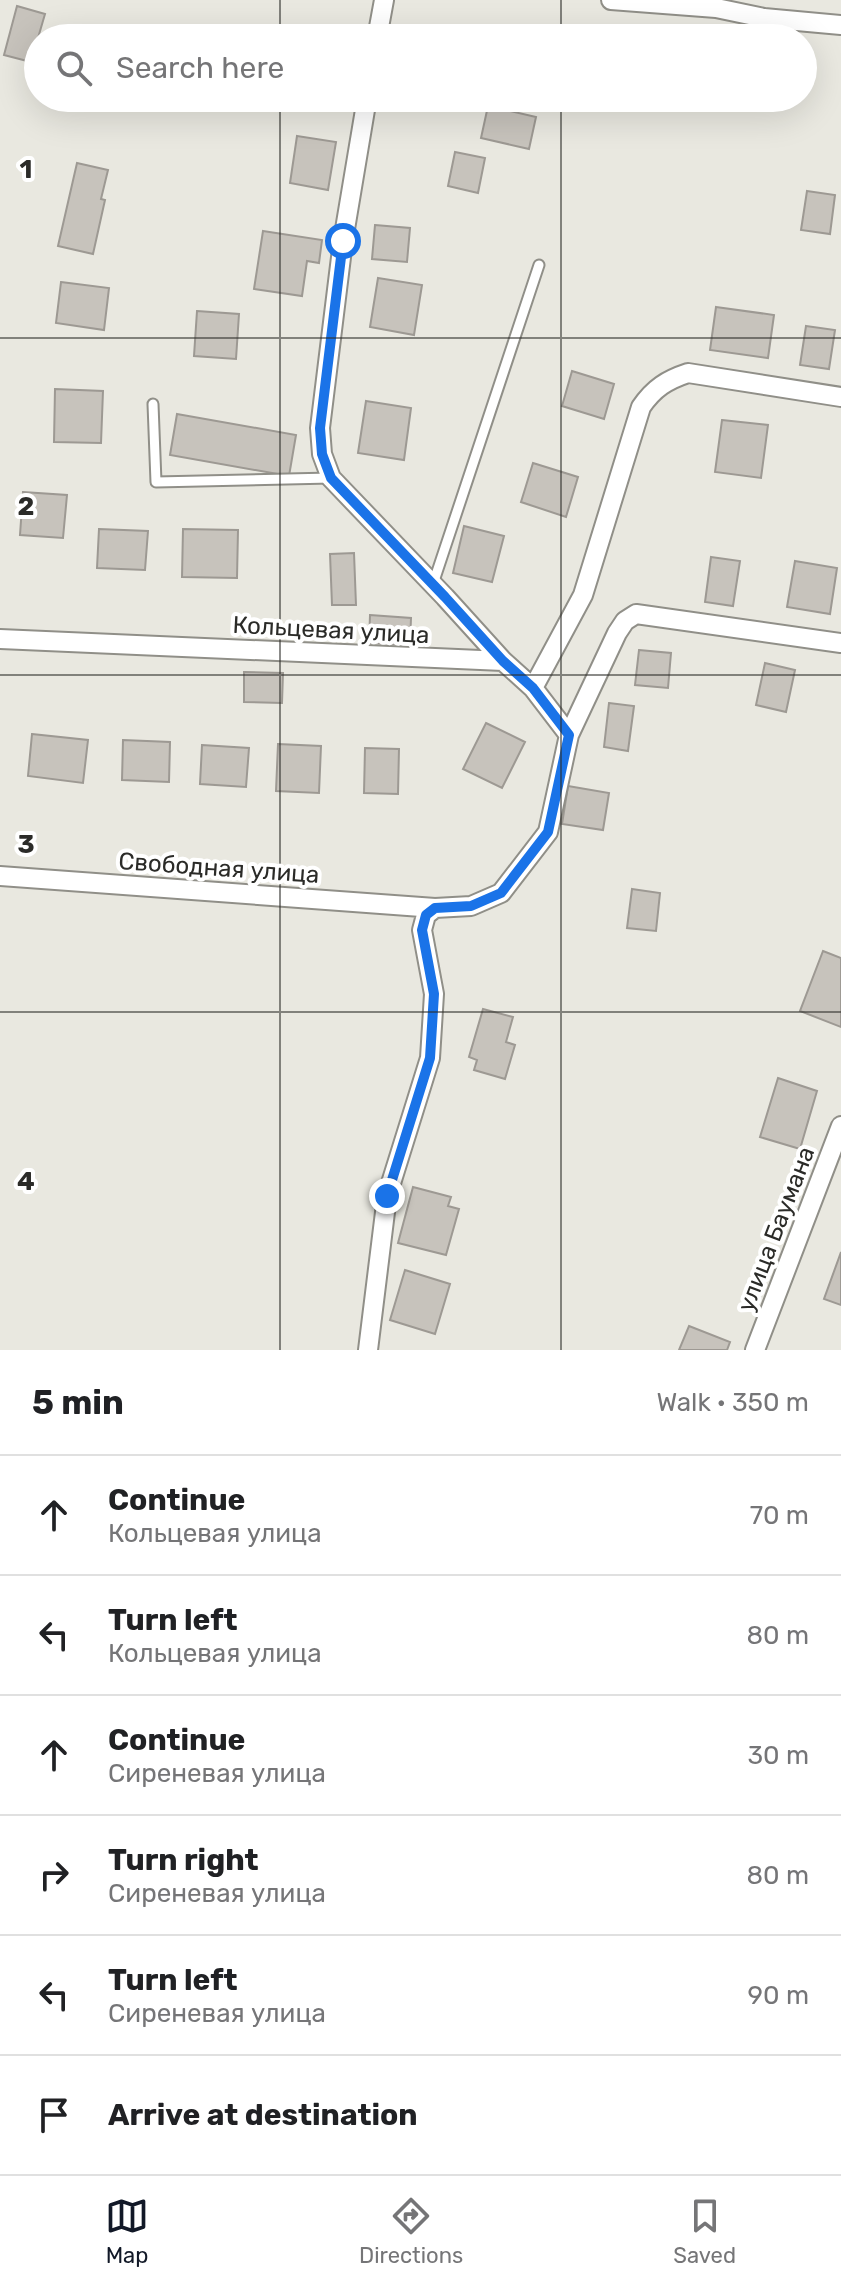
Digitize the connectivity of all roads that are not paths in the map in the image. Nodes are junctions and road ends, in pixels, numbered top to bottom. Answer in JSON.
{"nodes":[{"id":1,"x":384,"y":0,"type":"edge"},
{"id":2,"x":611,"y":0,"type":"edge"},
{"id":3,"x":765,"y":9,"type":"edge"},
{"id":4,"x":380,"y":24,"type":"edge"},
{"id":5,"x":841,"y":25,"type":"edge"},
{"id":6,"x":365,"y":112,"type":"edge"},
{"id":7,"x":539,"y":265,"type":"dead end"},
{"id":8,"x":841,"y":397,"type":"edge"},
{"id":9,"x":153,"y":404,"type":"dead end"},
{"id":10,"x":331,"y":478,"type":"junction"},
{"id":11,"x":433,"y":584,"type":"junction"},
{"id":12,"x":0,"y":639,"type":"edge"},
{"id":13,"x":841,"y":643,"type":"edge"},
{"id":14,"x":503,"y":661,"type":"junction"},
{"id":15,"x":533,"y":688,"type":"junction"},
{"id":16,"x":569,"y":735,"type":"junction"},
{"id":17,"x":0,"y":876,"type":"edge"},
{"id":18,"x":435,"y":908,"type":"junction"},
{"id":19,"x":841,"y":1126,"type":"edge"},
{"id":20,"x":368,"y":1350,"type":"edge"},
{"id":21,"x":755,"y":1350,"type":"edge"}],
"edges":[{"from":1,"to":4,"type":"street"},
{"from":2,"to":3,"type":"street"},
{"from":3,"to":5,"type":"street"},
{"from":6,"to":10,"type":"street","name":"Кольцевая улица"},
{"from":7,"to":11,"type":"lane"},
{"from":8,"to":15,"type":"street"},
{"from":9,"to":10,"type":"lane"},
{"from":10,"to":11,"type":"street","name":"Кольцевая улица"},
{"from":11,"to":14,"type":"street","name":"Кольцевая улица"},
{"from":12,"to":14,"type":"street","name":"Кольцевая улица"},
{"from":13,"to":16,"type":"street"},
{"from":14,"to":15,"type":"street"},
{"from":15,"to":16,"type":"street"},
{"from":16,"to":18,"type":"street","name":"Свободная улица"},
{"from":17,"to":18,"type":"street","name":"Свободная улица"},
{"from":18,"to":20,"type":"street"},
{"from":19,"to":21,"type":"street","name":"улица Баумана"}]}
